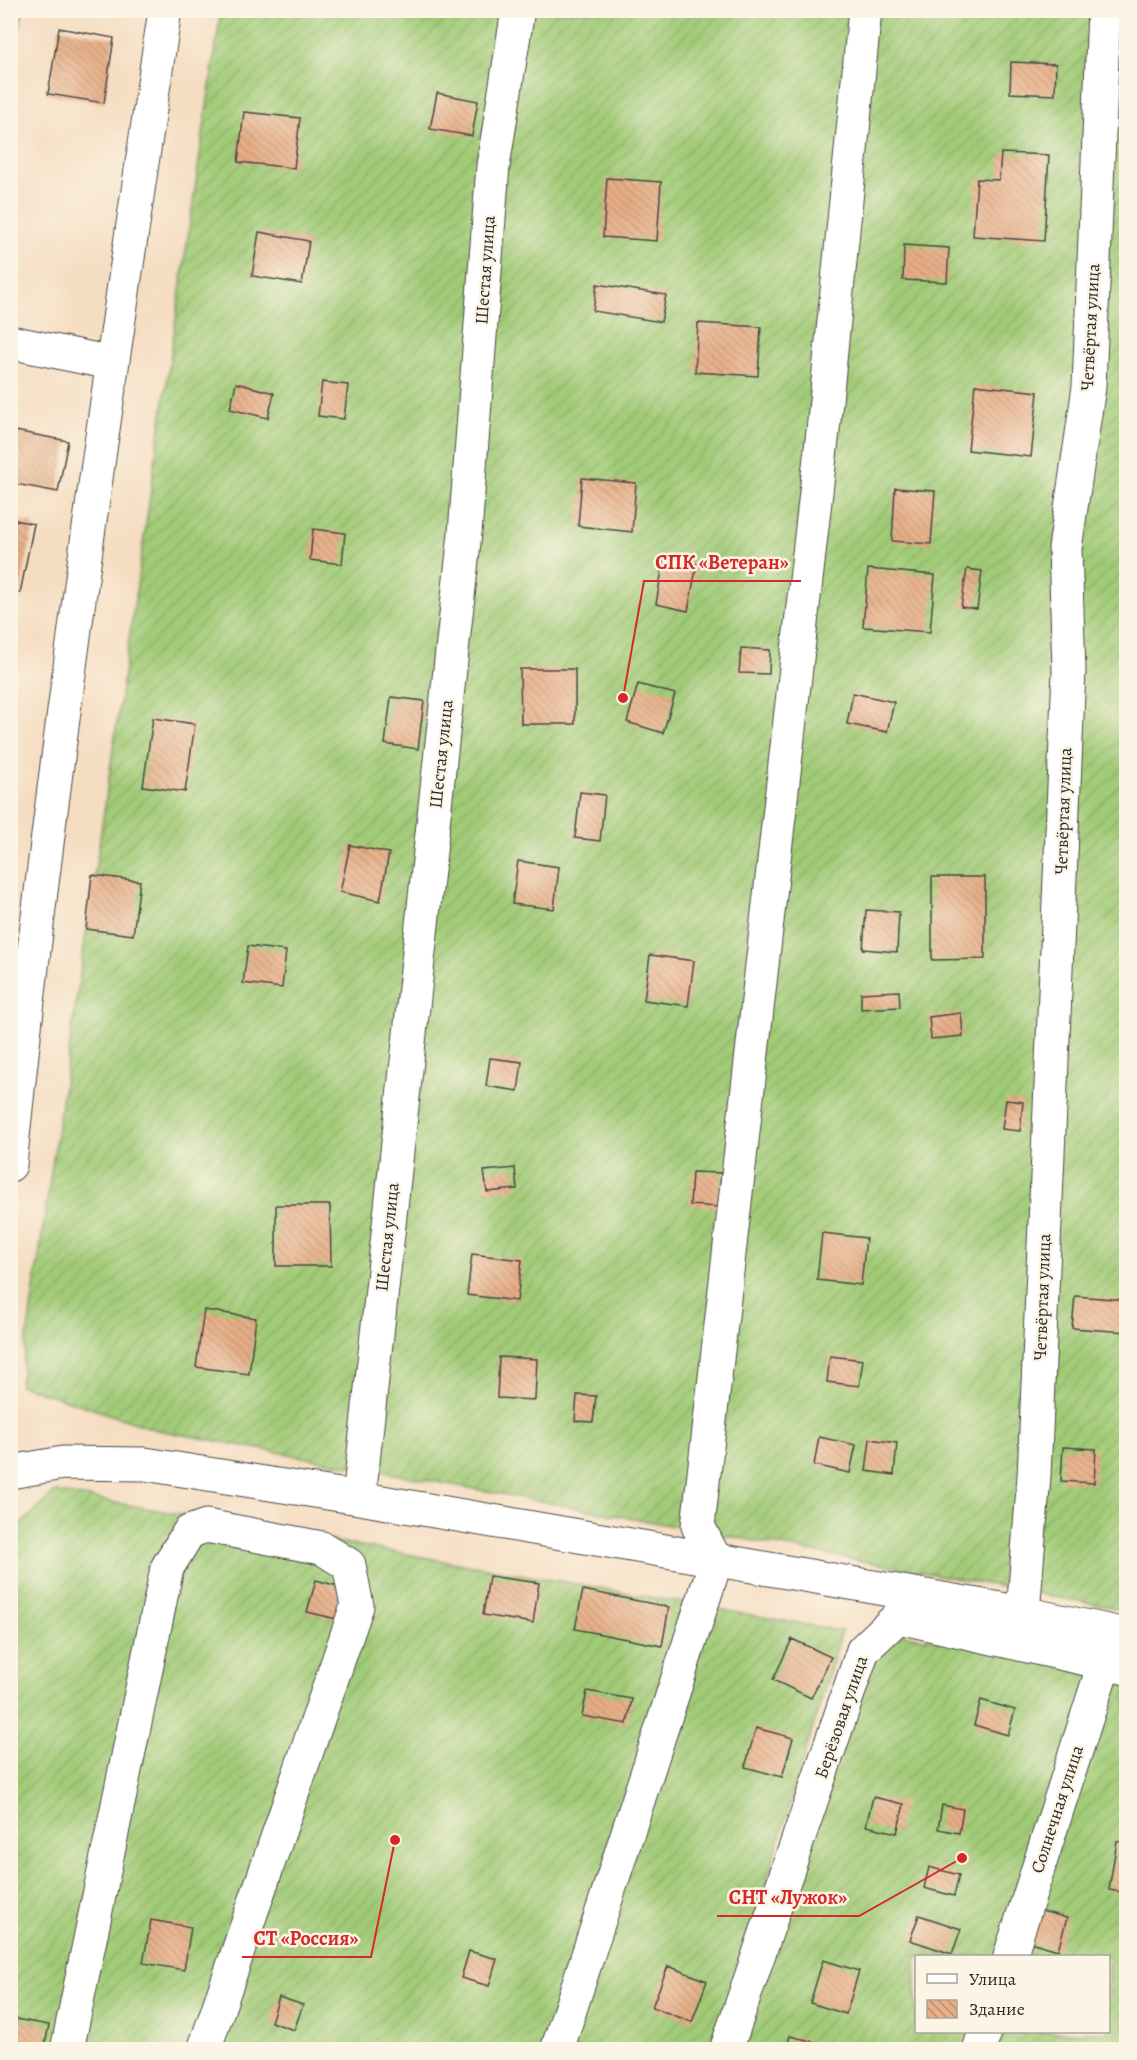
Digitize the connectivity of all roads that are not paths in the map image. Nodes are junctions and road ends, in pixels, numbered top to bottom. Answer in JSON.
{"nodes":[{"id":1,"x":165,"y":10,"type":"edge"},
{"id":2,"x":518,"y":10,"type":"edge"},
{"id":3,"x":865,"y":10,"type":"edge"},
{"id":4,"x":1104,"y":10,"type":"edge"},
{"id":5,"x":10,"y":342,"type":"edge"},
{"id":6,"x":111,"y":363,"type":"junction"},
{"id":7,"x":19,"y":1001,"type":"edge"},
{"id":8,"x":10,"y":1165,"type":"edge"},
{"id":9,"x":10,"y":1472,"type":"edge"},
{"id":10,"x":358,"y":1498,"type":"junction"},
{"id":11,"x":716,"y":1561,"type":"junction"},
{"id":12,"x":1023,"y":1613,"type":"junction"},
{"id":13,"x":1126,"y":1635,"type":"edge"},
{"id":14,"x":1116,"y":1665,"type":"edge"},
{"id":15,"x":1010,"y":1955,"type":"edge"},
{"id":16,"x":984,"y":2033,"type":"edge"},
{"id":17,"x":67,"y":2049,"type":"edge"},
{"id":18,"x":204,"y":2049,"type":"edge"},
{"id":19,"x":557,"y":2049,"type":"edge"},
{"id":20,"x":726,"y":2049,"type":"edge"},
{"id":21,"x":979,"y":2049,"type":"edge"}],
"edges":[{"from":1,"to":6,"type":"street"},
{"from":2,"to":10,"type":"street","name":"Шестая улица"},
{"from":3,"to":11,"type":"street"},
{"from":4,"to":12,"type":"street","name":"Четвёртая улица"},
{"from":5,"to":6,"type":"street"},
{"from":6,"to":7,"type":"street"},
{"from":7,"to":8,"type":"street"},
{"from":9,"to":10,"type":"street"},
{"from":10,"to":11,"type":"street"},
{"from":11,"to":12,"type":"street"},
{"from":11,"to":19,"type":"street"},
{"from":12,"to":13,"type":"street"},
{"from":14,"to":15,"type":"street","name":"Солнечная улица"},
{"from":14,"to":20,"type":"street","name":"Берёзовая улица"},
{"from":16,"to":21,"type":"street"},
{"from":17,"to":18,"type":"street"}]}
